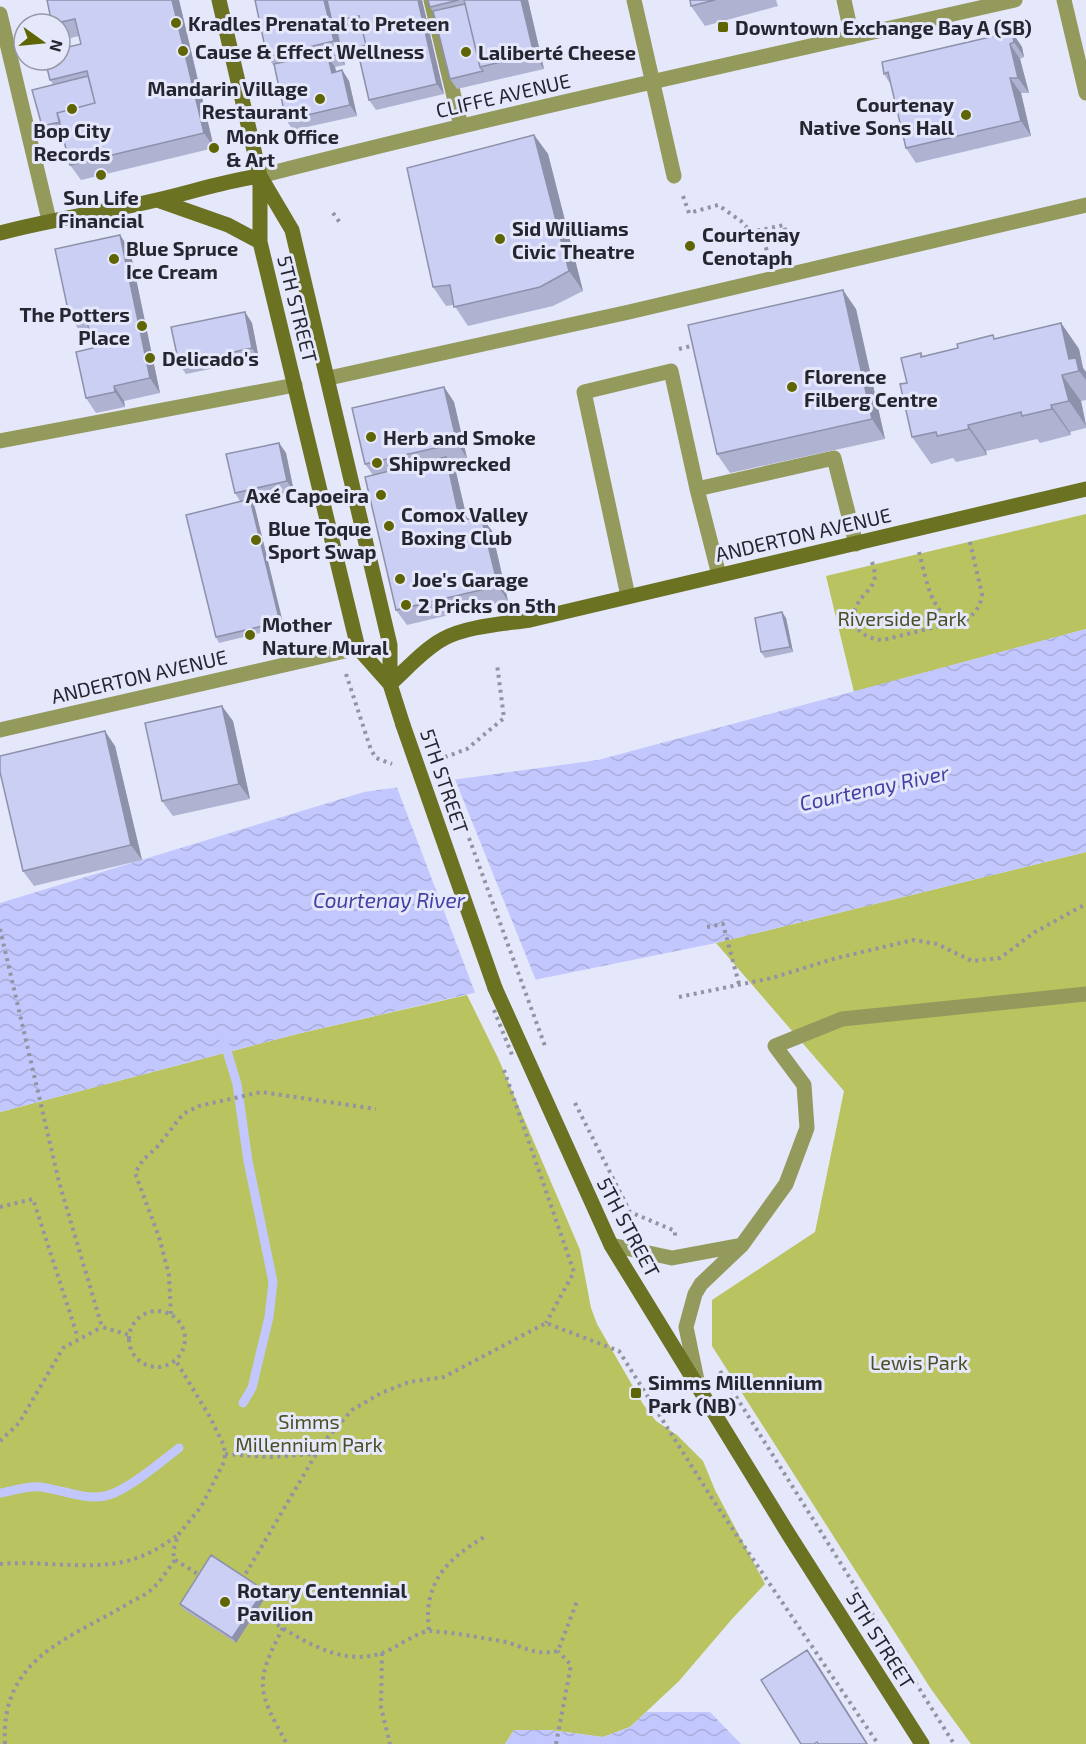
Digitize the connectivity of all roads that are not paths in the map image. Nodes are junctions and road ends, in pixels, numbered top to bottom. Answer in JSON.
{"nodes":[{"id":1,"x":219,"y":0,"type":"edge"},
{"id":2,"x":431,"y":0,"type":"edge"},
{"id":3,"x":634,"y":0,"type":"edge"},
{"id":4,"x":844,"y":0,"type":"edge"},
{"id":5,"x":1015,"y":0,"type":"edge"},
{"id":6,"x":1065,"y":0,"type":"edge"},
{"id":7,"x":0,"y":14,"type":"edge"},
{"id":8,"x":852,"y":37,"type":"junction"},
{"id":9,"x":654,"y":81,"type":"junction"},
{"id":10,"x":1086,"y":93,"type":"edge"},
{"id":11,"x":461,"y":126,"type":"junction"},
{"id":12,"x":260,"y":176,"type":"junction"},
{"id":13,"x":674,"y":176,"type":"road end"},
{"id":14,"x":157,"y":200,"type":"junction"},
{"id":15,"x":1086,"y":205,"type":"edge"},
{"id":16,"x":49,"y":220,"type":"junction"},
{"id":17,"x":0,"y":233,"type":"edge"},
{"id":18,"x":260,"y":242,"type":"junction"},
{"id":19,"x":328,"y":378,"type":"junction"},
{"id":20,"x":294,"y":385,"type":"junction"},
{"id":21,"x":0,"y":441,"type":"edge"},
{"id":22,"x":697,"y":489,"type":"junction"},
{"id":23,"x":1086,"y":489,"type":"edge"},
{"id":24,"x":862,"y":542,"type":"junction"},
{"id":25,"x":719,"y":575,"type":"junction"},
{"id":26,"x":628,"y":596,"type":"junction"},
{"id":27,"x":358,"y":648,"type":"junction"},
{"id":28,"x":390,"y":684,"type":"junction"},
{"id":29,"x":0,"y":730,"type":"edge"},
{"id":30,"x":1086,"y":994,"type":"edge"},
{"id":31,"x":611,"y":1245,"type":"junction"},
{"id":32,"x":742,"y":1245,"type":"junction"},
{"id":33,"x":698,"y":1386,"type":"junction"},
{"id":34,"x":922,"y":1744,"type":"edge"}],
"edges":[{"from":1,"to":12,"type":"main road","name":"5TH STREET"},
{"from":2,"to":11,"type":"street"},
{"from":3,"to":9,"type":"street"},
{"from":4,"to":8,"type":"street"},
{"from":5,"to":8,"type":"street","name":"CLIFFE AVENUE"},
{"from":6,"to":10,"type":"street"},
{"from":7,"to":16,"type":"street"},
{"from":8,"to":9,"type":"street","name":"CLIFFE AVENUE"},
{"from":9,"to":11,"type":"street","name":"CLIFFE AVENUE"},
{"from":9,"to":13,"type":"street"},
{"from":11,"to":12,"type":"street","name":"CLIFFE AVENUE"},
{"from":12,"to":14,"type":"main road","name":"CLIFFE AVENUE"},
{"from":12,"to":18,"type":"main road","name":"5TH STREET"},
{"from":12,"to":19,"type":"main road","name":"5TH STREET"},
{"from":14,"to":16,"type":"main road","name":"CLIFFE AVENUE"},
{"from":14,"to":18,"type":"main road"},
{"from":15,"to":19,"type":"street"},
{"from":16,"to":17,"type":"main road","name":"CLIFFE AVENUE"},
{"from":18,"to":20,"type":"main road","name":"5TH STREET"},
{"from":19,"to":28,"type":"main road","name":"5TH STREET"},
{"from":20,"to":21,"type":"street"},
{"from":20,"to":27,"type":"main road","name":"5TH STREET"},
{"from":22,"to":24,"type":"street"},
{"from":22,"to":25,"type":"street"},
{"from":22,"to":26,"type":"street"},
{"from":23,"to":24,"type":"main road","name":"ANDERTON AVENUE"},
{"from":24,"to":25,"type":"main road","name":"ANDERTON AVENUE"},
{"from":25,"to":26,"type":"main road","name":"ANDERTON AVENUE"},
{"from":26,"to":28,"type":"main road","name":"ANDERTON AVENUE"},
{"from":27,"to":28,"type":"main road","name":"5TH STREET"},
{"from":27,"to":29,"type":"street","name":"ANDERTON AVENUE"},
{"from":28,"to":31,"type":"main road","name":"5TH STREET","bridge":true},
{"from":30,"to":32,"type":"street"},
{"from":31,"to":32,"type":"street"},
{"from":31,"to":33,"type":"main road","name":"5TH STREET"},
{"from":32,"to":33,"type":"street"},
{"from":33,"to":34,"type":"main road","name":"5TH STREET"}]}
